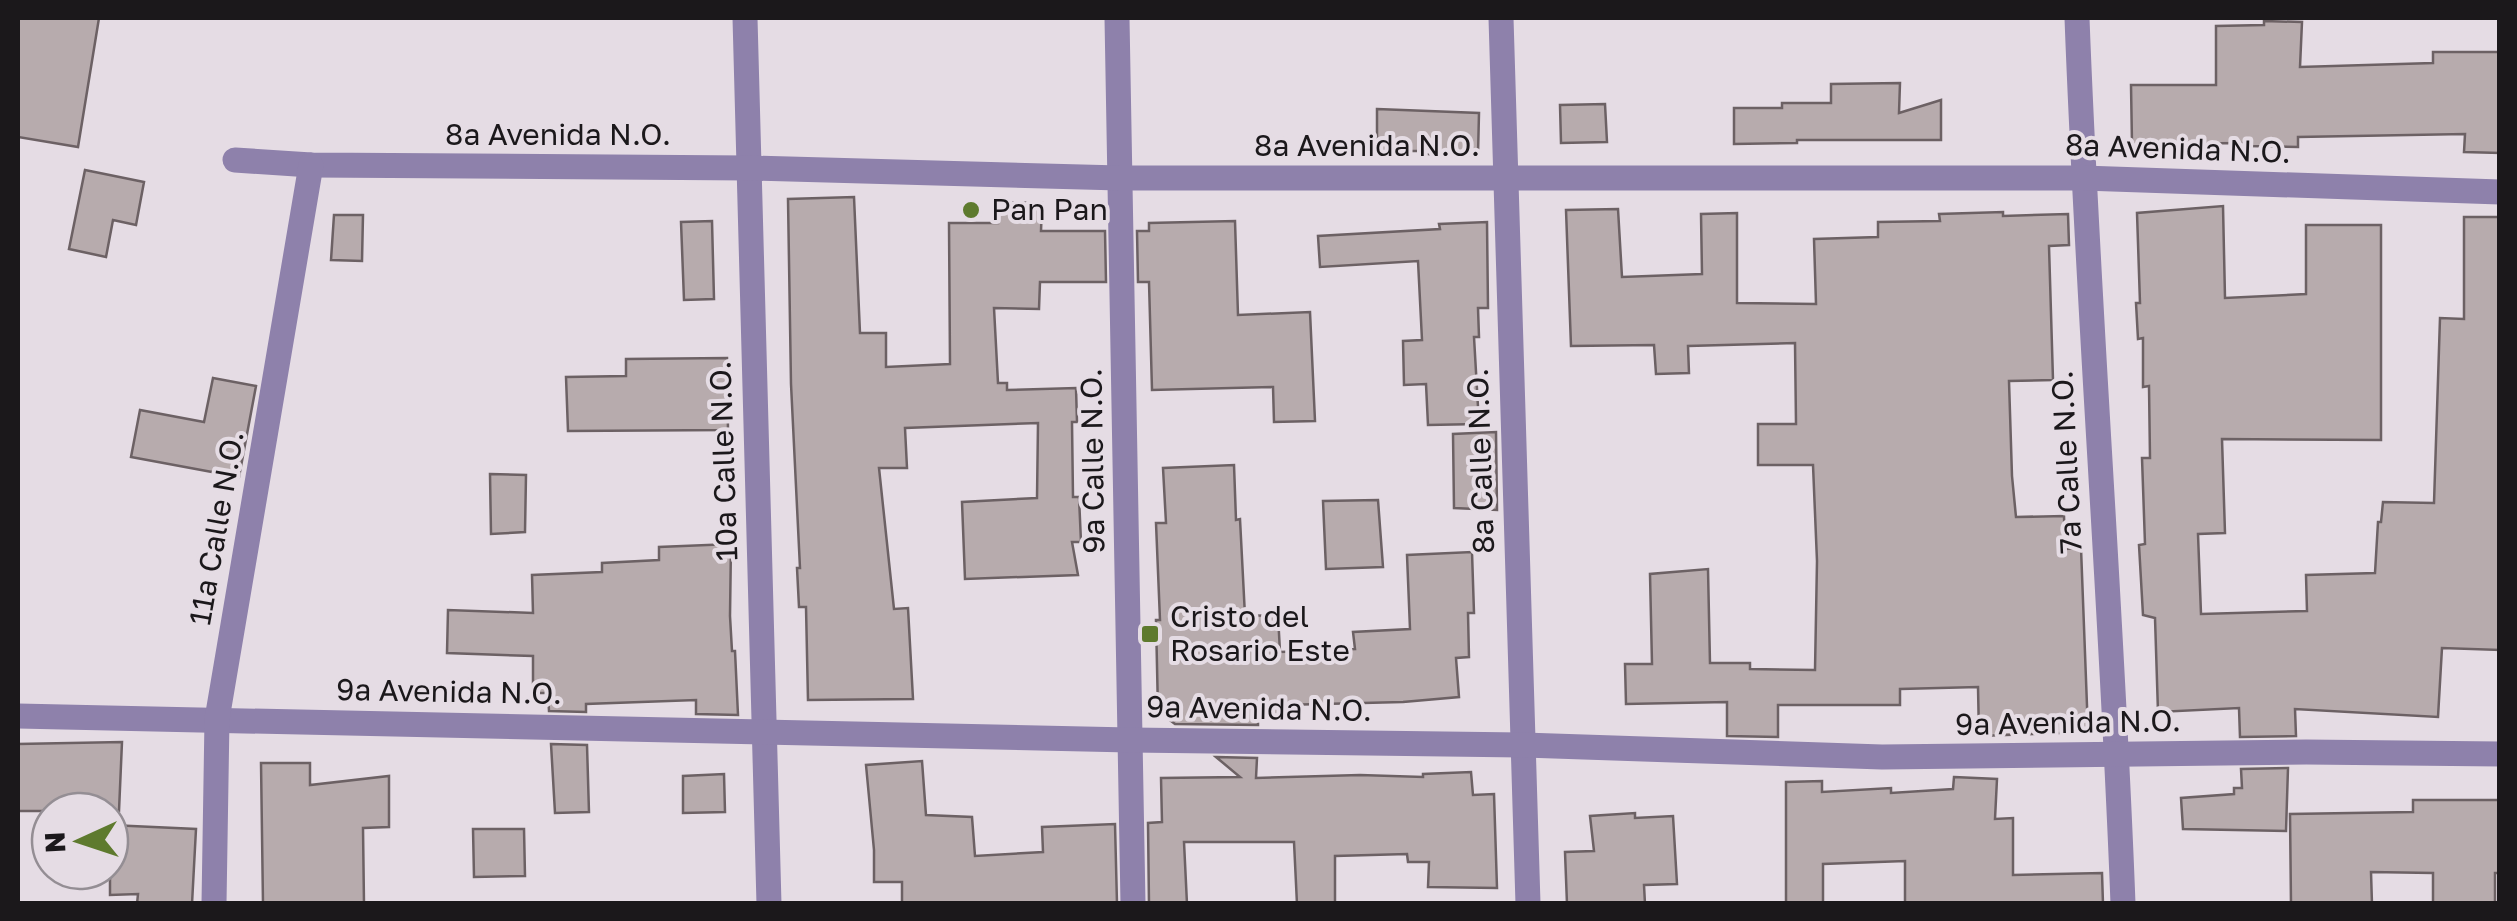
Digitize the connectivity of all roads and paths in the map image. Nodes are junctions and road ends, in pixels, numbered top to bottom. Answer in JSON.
{"nodes":[{"id":1,"x":745,"y":18,"type":"edge"},
{"id":2,"x":1117,"y":18,"type":"edge"},
{"id":3,"x":1500,"y":18,"type":"edge"},
{"id":4,"x":2077,"y":18,"type":"edge"},
{"id":5,"x":236,"y":160,"type":"dead end"},
{"id":6,"x":311,"y":166,"type":"junction"},
{"id":7,"x":749,"y":168,"type":"junction"},
{"id":8,"x":1120,"y":178,"type":"junction"},
{"id":9,"x":1505,"y":178,"type":"junction"},
{"id":10,"x":2083,"y":178,"type":"junction"},
{"id":11,"x":2500,"y":192,"type":"edge"},
{"id":12,"x":18,"y":716,"type":"edge"},
{"id":13,"x":218,"y":719,"type":"junction"},
{"id":14,"x":764,"y":732,"type":"junction"},
{"id":15,"x":1130,"y":740,"type":"junction"},
{"id":16,"x":1522,"y":745,"type":"junction"},
{"id":17,"x":2500,"y":754,"type":"edge"},
{"id":18,"x":2118,"y":755,"type":"junction"},
{"id":19,"x":214,"y":904,"type":"edge"},
{"id":20,"x":769,"y":904,"type":"edge"},
{"id":21,"x":1133,"y":904,"type":"edge"},
{"id":22,"x":1528,"y":904,"type":"edge"},
{"id":23,"x":2123,"y":904,"type":"edge"}],
"edges":[{"from":1,"to":7,"type":"street","name":"10a Calle N.O."},
{"from":2,"to":8,"type":"street","name":"9a Calle N.O."},
{"from":3,"to":9,"type":"street","name":"8a Calle N.O."},
{"from":4,"to":10,"type":"street","name":"7a Calle N.O."},
{"from":5,"to":6,"type":"street","name":"8a Avenida N.O."},
{"from":6,"to":7,"type":"street","name":"8a Avenida N.O."},
{"from":6,"to":13,"type":"street","name":"11a Calle N.O."},
{"from":7,"to":8,"type":"street","name":"8a Avenida N.O."},
{"from":7,"to":14,"type":"street","name":"10a Calle N.O."},
{"from":8,"to":9,"type":"street","name":"8a Avenida N.O."},
{"from":8,"to":15,"type":"street","name":"9a Calle N.O."},
{"from":9,"to":10,"type":"street","name":"8a Avenida N.O."},
{"from":9,"to":16,"type":"street","name":"8a Calle N.O."},
{"from":10,"to":11,"type":"street","name":"8a Avenida N.O."},
{"from":10,"to":18,"type":"street","name":"7a Calle N.O."},
{"from":12,"to":13,"type":"street","name":"9a Avenida N.O."},
{"from":13,"to":14,"type":"street","name":"9a Avenida N.O."},
{"from":13,"to":19,"type":"street","name":"11a Calle N.O."},
{"from":14,"to":15,"type":"street","name":"9a Avenida N.O."},
{"from":14,"to":20,"type":"street","name":"10a Calle N.O."},
{"from":15,"to":16,"type":"street","name":"9a Avenida N.O."},
{"from":15,"to":21,"type":"street","name":"9a Calle N.O."},
{"from":16,"to":18,"type":"street","name":"9a Avenida N.O."},
{"from":16,"to":22,"type":"street","name":"8a Calle N.O."},
{"from":17,"to":18,"type":"street","name":"9a Avenida N.O."},
{"from":18,"to":23,"type":"street","name":"7a Calle N.O."}]}
